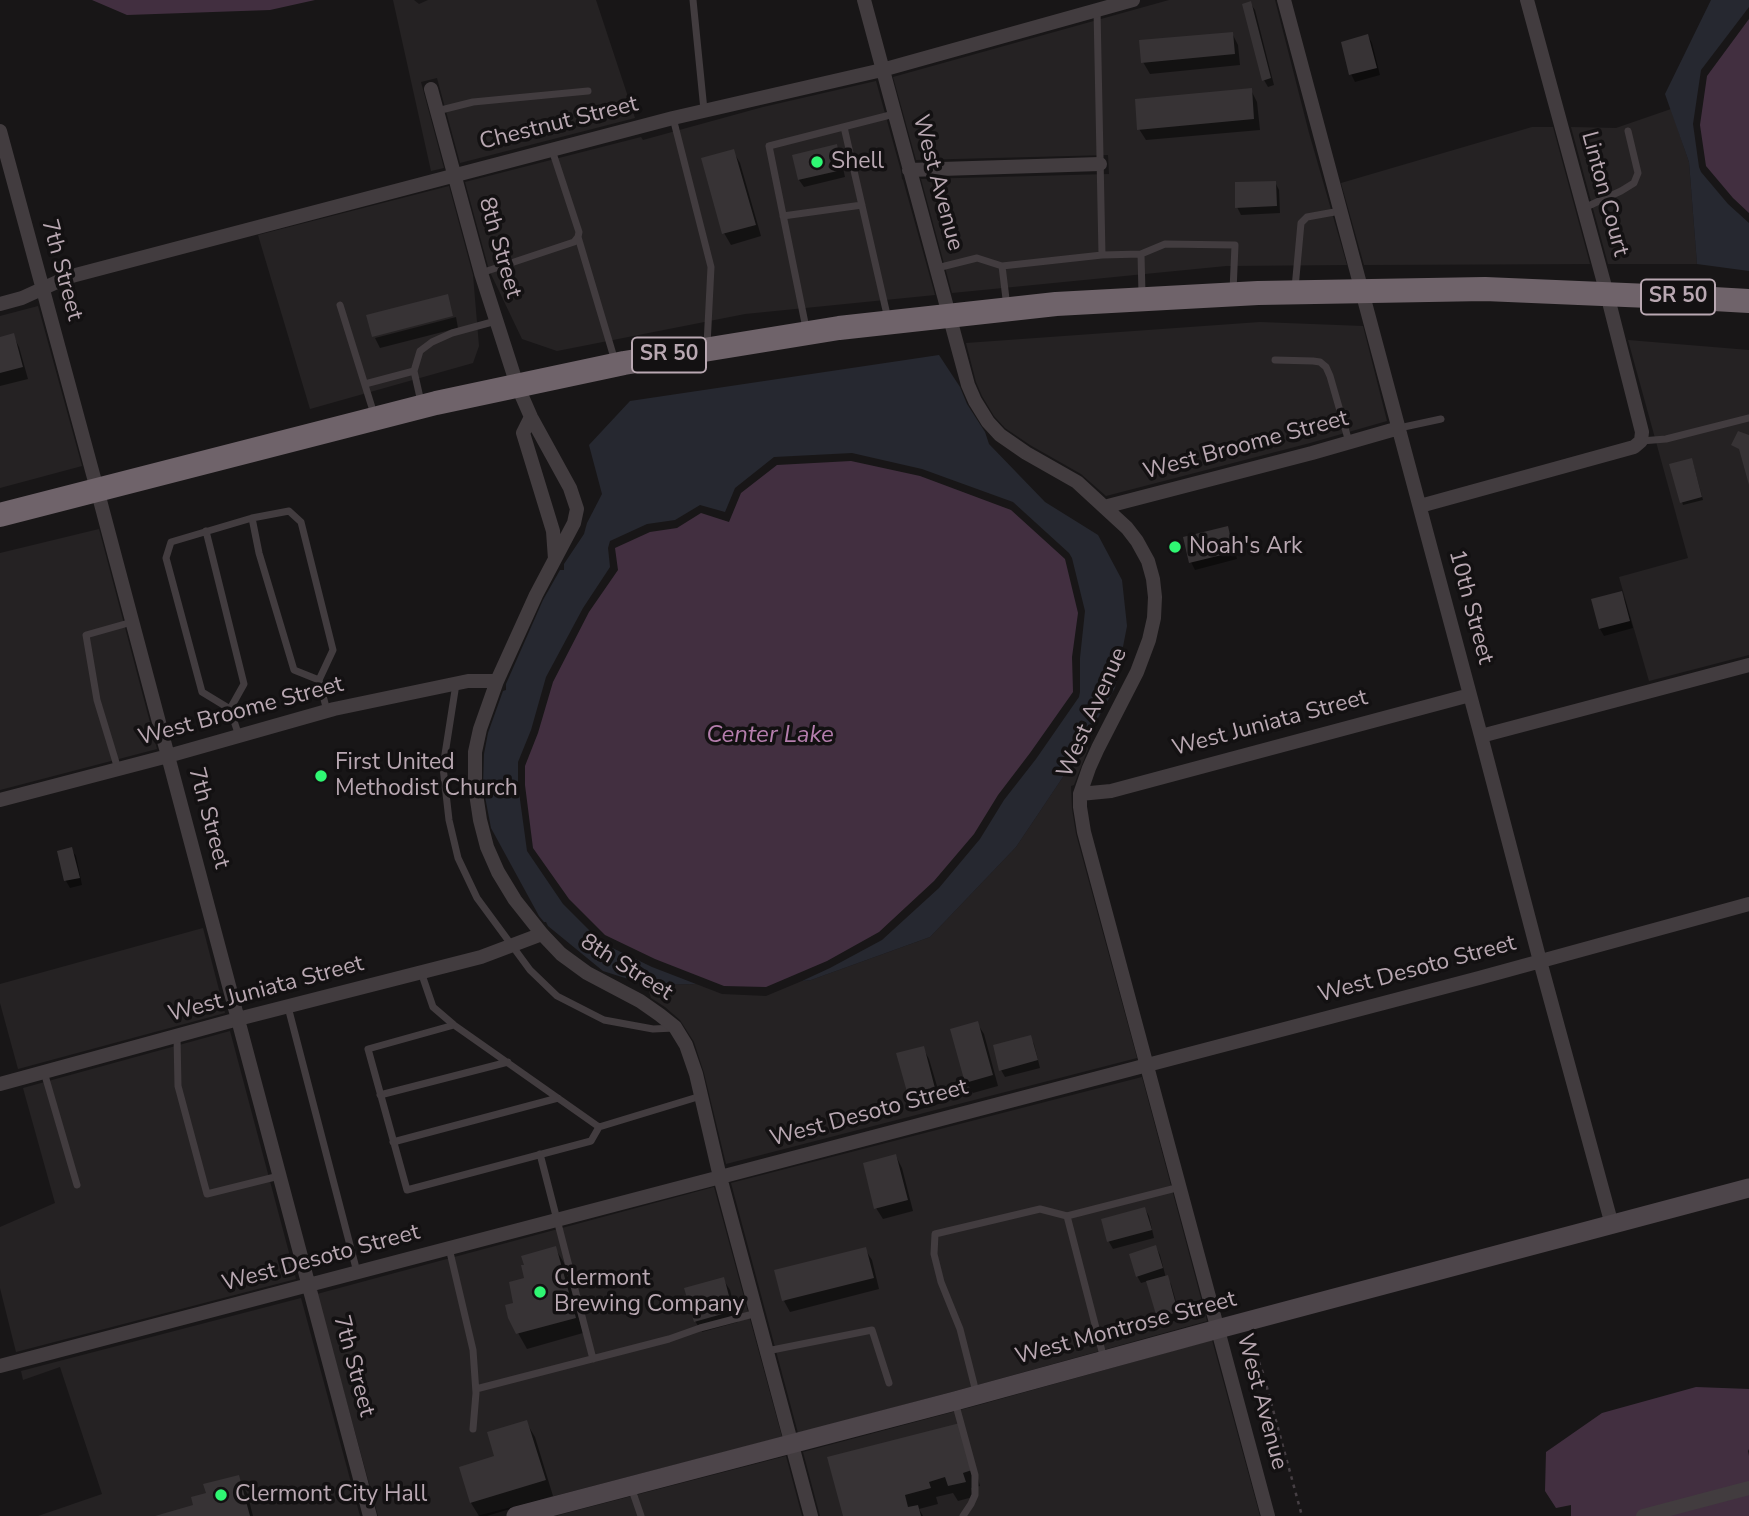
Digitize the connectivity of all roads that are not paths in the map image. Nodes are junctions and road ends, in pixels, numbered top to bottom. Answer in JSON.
{"nodes":[{"id":1,"x":693,"y":0,"type":"edge"},
{"id":2,"x":864,"y":0,"type":"edge"},
{"id":3,"x":1133,"y":0,"type":"edge"},
{"id":4,"x":1284,"y":0,"type":"edge"},
{"id":5,"x":1527,"y":0,"type":"edge"},
{"id":6,"x":1097,"y":10,"type":"junction"},
{"id":7,"x":882,"y":70,"type":"junction"},
{"id":8,"x":431,"y":89,"type":"dead end"},
{"id":9,"x":588,"y":91,"type":"dead end"},
{"id":10,"x":438,"y":111,"type":"junction"},
{"id":11,"x":704,"y":111,"type":"junction"},
{"id":12,"x":894,"y":114,"type":"junction"},
{"id":13,"x":673,"y":118,"type":"junction"},
{"id":14,"x":844,"y":127,"type":"junction"},
{"id":15,"x":0,"y":131,"type":"edge"},
{"id":16,"x":1628,"y":131,"type":"dead end"},
{"id":17,"x":552,"y":150,"type":"junction"},
{"id":18,"x":1100,"y":164,"type":"junction"},
{"id":19,"x":909,"y":170,"type":"junction"},
{"id":20,"x":454,"y":175,"type":"junction"},
{"id":21,"x":862,"y":205,"type":"junction"},
{"id":22,"x":1584,"y":208,"type":"junction"},
{"id":23,"x":1341,"y":211,"type":"junction"},
{"id":24,"x":783,"y":216,"type":"junction"},
{"id":25,"x":578,"y":237,"type":"junction"},
{"id":26,"x":1141,"y":254,"type":"junction"},
{"id":27,"x":1101,"y":255,"type":"junction"},
{"id":28,"x":1002,"y":265,"type":"junction"},
{"id":29,"x":936,"y":268,"type":"junction"},
{"id":30,"x":481,"y":273,"type":"junction"},
{"id":31,"x":43,"y":288,"type":"junction"},
{"id":32,"x":1363,"y":290,"type":"junction"},
{"id":33,"x":1295,"y":292,"type":"junction"},
{"id":34,"x":1233,"y":294,"type":"junction"},
{"id":35,"x":1607,"y":294,"type":"junction"},
{"id":36,"x":1142,"y":298,"type":"junction"},
{"id":37,"x":1749,"y":301,"type":"edge"},
{"id":38,"x":0,"y":304,"type":"edge"},
{"id":39,"x":340,"y":305,"type":"dead end"},
{"id":40,"x":1007,"y":310,"type":"junction"},
{"id":41,"x":950,"y":316,"type":"junction"},
{"id":42,"x":496,"y":321,"type":"junction"},
{"id":43,"x":889,"y":323,"type":"junction"},
{"id":44,"x":807,"y":333,"type":"junction"},
{"id":45,"x":707,"y":349,"type":"junction"},
{"id":46,"x":1275,"y":360,"type":"dead end"},
{"id":47,"x":616,"y":365,"type":"junction"},
{"id":48,"x":414,"y":371,"type":"junction"},
{"id":49,"x":365,"y":384,"type":"junction"},
{"id":50,"x":517,"y":386,"type":"junction"},
{"id":51,"x":422,"y":407,"type":"junction"},
{"id":52,"x":531,"y":416,"type":"junction"},
{"id":53,"x":375,"y":418,"type":"junction"},
{"id":54,"x":1441,"y":419,"type":"dead end"},
{"id":55,"x":1745,"y":419,"type":"edge"},
{"id":56,"x":1399,"y":428,"type":"junction"},
{"id":57,"x":1641,"y":441,"type":"junction"},
{"id":58,"x":1349,"y":442,"type":"junction"},
{"id":59,"x":97,"y":489,"type":"junction"},
{"id":60,"x":1420,"y":506,"type":"junction"},
{"id":61,"x":1104,"y":507,"type":"junction"},
{"id":62,"x":0,"y":515,"type":"edge"},
{"id":63,"x":252,"y":518,"type":"junction"},
{"id":64,"x":206,"y":531,"type":"junction"},
{"id":65,"x":555,"y":561,"type":"junction"},
{"id":66,"x":132,"y":622,"type":"junction"},
{"id":67,"x":1749,"y":665,"type":"edge"},
{"id":68,"x":318,"y":680,"type":"junction"},
{"id":69,"x":497,"y":681,"type":"junction"},
{"id":70,"x":456,"y":683,"type":"junction"},
{"id":71,"x":1470,"y":695,"type":"junction"},
{"id":72,"x":230,"y":709,"type":"junction"},
{"id":73,"x":327,"y":710,"type":"junction"},
{"id":74,"x":239,"y":736,"type":"junction"},
{"id":75,"x":1481,"y":736,"type":"junction"},
{"id":76,"x":168,"y":756,"type":"junction"},
{"id":77,"x":118,"y":769,"type":"junction"},
{"id":78,"x":1080,"y":794,"type":"junction"},
{"id":79,"x":0,"y":800,"type":"edge"},
{"id":80,"x":1749,"y":904,"type":"edge"},
{"id":81,"x":542,"y":934,"type":"junction"},
{"id":82,"x":513,"y":946,"type":"junction"},
{"id":83,"x":1540,"y":961,"type":"junction"},
{"id":84,"x":421,"y":972,"type":"junction"},
{"id":85,"x":288,"y":1007,"type":"junction"},
{"id":86,"x":238,"y":1019,"type":"junction"},
{"id":87,"x":454,"y":1025,"type":"junction"},
{"id":88,"x":675,"y":1027,"type":"junction"},
{"id":89,"x":177,"y":1037,"type":"junction"},
{"id":90,"x":508,"y":1062,"type":"junction"},
{"id":91,"x":1148,"y":1066,"type":"junction"},
{"id":92,"x":44,"y":1072,"type":"junction"},
{"id":93,"x":0,"y":1084,"type":"edge"},
{"id":94,"x":380,"y":1095,"type":"junction"},
{"id":95,"x":701,"y":1096,"type":"junction"},
{"id":96,"x":558,"y":1098,"type":"junction"},
{"id":97,"x":599,"y":1127,"type":"junction"},
{"id":98,"x":393,"y":1142,"type":"junction"},
{"id":99,"x":540,"y":1154,"type":"junction"},
{"id":100,"x":279,"y":1176,"type":"junction"},
{"id":101,"x":720,"y":1177,"type":"junction"},
{"id":102,"x":77,"y":1185,"type":"dead end"},
{"id":103,"x":1180,"y":1187,"type":"junction"},
{"id":104,"x":1749,"y":1188,"type":"edge"},
{"id":105,"x":1067,"y":1216,"type":"junction"},
{"id":106,"x":558,"y":1219,"type":"junction"},
{"id":107,"x":1612,"y":1225,"type":"junction"},
{"id":108,"x":449,"y":1248,"type":"junction"},
{"id":109,"x":358,"y":1273,"type":"junction"},
{"id":110,"x":309,"y":1286,"type":"junction"},
{"id":111,"x":757,"y":1312,"type":"junction"},
{"id":112,"x":1218,"y":1329,"type":"junction"},
{"id":113,"x":767,"y":1351,"type":"junction"},
{"id":114,"x":593,"y":1359,"type":"junction"},
{"id":115,"x":1104,"y":1360,"type":"junction"},
{"id":116,"x":0,"y":1366,"type":"edge"},
{"id":117,"x":889,"y":1384,"type":"dead end"},
{"id":118,"x":476,"y":1389,"type":"junction"},
{"id":119,"x":976,"y":1396,"type":"junction"},
{"id":120,"x":955,"y":1402,"type":"junction"},
{"id":121,"x":473,"y":1429,"type":"dead end"},
{"id":122,"x":792,"y":1444,"type":"junction"},
{"id":123,"x":631,"y":1486,"type":"junction"},
{"id":124,"x":1749,"y":1488,"type":"edge"},
{"id":125,"x":370,"y":1516,"type":"edge"},
{"id":126,"x":516,"y":1516,"type":"edge"},
{"id":127,"x":641,"y":1516,"type":"edge"},
{"id":128,"x":811,"y":1516,"type":"edge"},
{"id":129,"x":963,"y":1516,"type":"edge"},
{"id":130,"x":1268,"y":1516,"type":"edge"},
{"id":131,"x":1643,"y":1516,"type":"edge"}],
"edges":[{"from":1,"to":11,"type":"lane"},
{"from":2,"to":7,"type":"street","name":"West Avenue"},
{"from":3,"to":6,"type":"street","name":"Chestnut Street"},
{"from":4,"to":23,"type":"street","name":"10th Street"},
{"from":5,"to":22,"type":"street","name":"Linton Court"},
{"from":6,"to":7,"type":"street","name":"Chestnut Street"},
{"from":6,"to":18,"type":"lane"},
{"from":7,"to":11,"type":"street","name":"Chestnut Street"},
{"from":7,"to":12,"type":"street","name":"West Avenue"},
{"from":8,"to":10,"type":"street","name":"8th Street"},
{"from":9,"to":10,"type":"lane"},
{"from":10,"to":20,"type":"street","name":"8th Street"},
{"from":11,"to":13,"type":"street","name":"Chestnut Street"},
{"from":12,"to":14,"type":"lane"},
{"from":12,"to":19,"type":"street","name":"West Avenue"},
{"from":13,"to":17,"type":"street","name":"Chestnut Street"},
{"from":13,"to":45,"type":"lane"},
{"from":14,"to":21,"type":"lane"},
{"from":14,"to":24,"type":"lane"},
{"from":15,"to":31,"type":"street","name":"7th Street"},
{"from":16,"to":22,"type":"lane"},
{"from":17,"to":20,"type":"street","name":"Chestnut Street"},
{"from":17,"to":25,"type":"lane"},
{"from":18,"to":19,"type":"street"},
{"from":18,"to":27,"type":"lane"},
{"from":19,"to":29,"type":"street","name":"West Avenue"},
{"from":20,"to":30,"type":"street","name":"8th Street"},
{"from":20,"to":31,"type":"street","name":"Chestnut Street"},
{"from":21,"to":24,"type":"lane"},
{"from":21,"to":43,"type":"lane"},
{"from":22,"to":35,"type":"street","name":"Linton Court"},
{"from":23,"to":32,"type":"street","name":"10th Street"},
{"from":23,"to":33,"type":"lane"},
{"from":24,"to":44,"type":"lane"},
{"from":25,"to":30,"type":"lane"},
{"from":25,"to":47,"type":"lane"},
{"from":26,"to":27,"type":"lane"},
{"from":26,"to":34,"type":"lane"},
{"from":26,"to":36,"type":"lane"},
{"from":27,"to":28,"type":"lane"},
{"from":28,"to":29,"type":"lane"},
{"from":28,"to":40,"type":"lane"},
{"from":29,"to":41,"type":"street","name":"West Avenue"},
{"from":30,"to":42,"type":"street","name":"8th Street"},
{"from":31,"to":38,"type":"street","name":"Chestnut Street"},
{"from":31,"to":59,"type":"street","name":"7th Street"},
{"from":32,"to":33,"type":"highway","number":"SR 50"},
{"from":32,"to":35,"type":"highway","number":"SR 50"},
{"from":32,"to":56,"type":"street","name":"10th Street"},
{"from":33,"to":34,"type":"highway","number":"SR 50"},
{"from":34,"to":36,"type":"highway","number":"SR 50"},
{"from":35,"to":37,"type":"highway","number":"SR 50"},
{"from":35,"to":57,"type":"street","name":"Linton Court"},
{"from":36,"to":40,"type":"highway","number":"SR 50"},
{"from":39,"to":49,"type":"lane"},
{"from":40,"to":41,"type":"highway","number":"SR 50"},
{"from":41,"to":43,"type":"highway","number":"SR 50"},
{"from":41,"to":61,"type":"street","name":"West Avenue"},
{"from":42,"to":48,"type":"lane"},
{"from":42,"to":50,"type":"street","name":"8th Street"},
{"from":43,"to":44,"type":"highway","number":"SR 50"},
{"from":44,"to":45,"type":"highway","number":"SR 50"},
{"from":45,"to":47,"type":"highway","number":"SR 50"},
{"from":46,"to":58,"type":"lane"},
{"from":47,"to":50,"type":"highway","number":"SR 50"},
{"from":48,"to":49,"type":"lane"},
{"from":48,"to":51,"type":"lane"},
{"from":49,"to":53,"type":"lane"},
{"from":50,"to":51,"type":"highway","number":"SR 50"},
{"from":50,"to":52,"type":"street","name":"8th Street"},
{"from":51,"to":53,"type":"highway","number":"SR 50"},
{"from":52,"to":65,"type":"street"},
{"from":52,"to":65,"type":"street","name":"8th Street"},
{"from":53,"to":59,"type":"highway","number":"SR 50"},
{"from":54,"to":56,"type":"lane"},
{"from":55,"to":57,"type":"lane"},
{"from":56,"to":58,"type":"street","name":"West Broome Street"},
{"from":56,"to":60,"type":"street","name":"10th Street"},
{"from":57,"to":60,"type":"street"},
{"from":58,"to":61,"type":"street","name":"West Broome Street"},
{"from":59,"to":62,"type":"highway","number":"SR 50"},
{"from":59,"to":66,"type":"street","name":"7th Street"},
{"from":60,"to":71,"type":"street","name":"10th Street"},
{"from":61,"to":78,"type":"street","name":"West Avenue"},
{"from":63,"to":64,"type":"lane"},
{"from":63,"to":68,"type":"lane"},
{"from":63,"to":68,"type":"lane"},
{"from":64,"to":72,"type":"lane"},
{"from":64,"to":72,"type":"lane"},
{"from":65,"to":69,"type":"street","name":"8th Street"},
{"from":66,"to":76,"type":"street","name":"7th Street"},
{"from":66,"to":77,"type":"lane"},
{"from":67,"to":75,"type":"street"},
{"from":68,"to":73,"type":"lane"},
{"from":69,"to":70,"type":"street","name":"West Broome Street"},
{"from":69,"to":81,"type":"street","name":"8th Street"},
{"from":70,"to":73,"type":"street","name":"West Broome Street"},
{"from":70,"to":82,"type":"lane"},
{"from":71,"to":75,"type":"street","name":"10th Street"},
{"from":71,"to":78,"type":"street","name":"West Juniata Street"},
{"from":72,"to":74,"type":"lane"},
{"from":73,"to":74,"type":"street","name":"West Broome Street"},
{"from":74,"to":76,"type":"street","name":"West Broome Street"},
{"from":75,"to":83,"type":"street","name":"10th Street"},
{"from":76,"to":77,"type":"street","name":"West Broome Street"},
{"from":76,"to":86,"type":"street","name":"7th Street"},
{"from":77,"to":79,"type":"street","name":"West Broome Street"},
{"from":78,"to":91,"type":"street","name":"West Avenue"},
{"from":80,"to":83,"type":"street","name":"West Desoto Street"},
{"from":81,"to":82,"type":"street","name":"West Juniata Street"},
{"from":81,"to":88,"type":"street","name":"8th Street"},
{"from":82,"to":84,"type":"street","name":"West Juniata Street"},
{"from":82,"to":88,"type":"lane"},
{"from":83,"to":91,"type":"street","name":"West Desoto Street"},
{"from":83,"to":107,"type":"street","name":"10th Street"},
{"from":84,"to":85,"type":"street","name":"West Juniata Street"},
{"from":84,"to":87,"type":"lane"},
{"from":85,"to":86,"type":"street","name":"West Juniata Street"},
{"from":85,"to":109,"type":"lane"},
{"from":86,"to":89,"type":"street","name":"West Juniata Street"},
{"from":86,"to":100,"type":"street","name":"7th Street"},
{"from":87,"to":90,"type":"lane"},
{"from":87,"to":94,"type":"lane"},
{"from":88,"to":95,"type":"street","name":"8th Street"},
{"from":89,"to":92,"type":"street","name":"West Juniata Street"},
{"from":89,"to":100,"type":"lane"},
{"from":90,"to":94,"type":"lane"},
{"from":90,"to":96,"type":"lane"},
{"from":91,"to":101,"type":"street","name":"West Desoto Street"},
{"from":91,"to":103,"type":"street","name":"West Avenue"},
{"from":92,"to":93,"type":"street","name":"West Juniata Street"},
{"from":92,"to":102,"type":"lane"},
{"from":94,"to":98,"type":"lane"},
{"from":95,"to":97,"type":"lane"},
{"from":95,"to":101,"type":"street","name":"8th Street"},
{"from":96,"to":97,"type":"lane"},
{"from":96,"to":98,"type":"lane"},
{"from":97,"to":99,"type":"lane"},
{"from":98,"to":99,"type":"lane"},
{"from":99,"to":106,"type":"lane"},
{"from":100,"to":110,"type":"street","name":"7th Street"},
{"from":101,"to":106,"type":"street","name":"West Desoto Street"},
{"from":101,"to":111,"type":"street","name":"8th Street"},
{"from":103,"to":105,"type":"lane"},
{"from":103,"to":112,"type":"street","name":"West Avenue"},
{"from":104,"to":107,"type":"street","name":"West Montrose Street"},
{"from":105,"to":115,"type":"lane"},
{"from":105,"to":119,"type":"lane"},
{"from":106,"to":108,"type":"street","name":"West Desoto Street"},
{"from":106,"to":114,"type":"lane"},
{"from":107,"to":112,"type":"street","name":"West Montrose Street"},
{"from":108,"to":109,"type":"street","name":"West Desoto Street"},
{"from":108,"to":118,"type":"lane"},
{"from":109,"to":110,"type":"street","name":"West Desoto Street"},
{"from":110,"to":116,"type":"street","name":"West Desoto Street"},
{"from":110,"to":125,"type":"street","name":"7th Street"},
{"from":111,"to":113,"type":"street","name":"8th Street"},
{"from":111,"to":114,"type":"lane"},
{"from":112,"to":115,"type":"street","name":"West Montrose Street"},
{"from":112,"to":130,"type":"street","name":"West Avenue"},
{"from":113,"to":117,"type":"lane"},
{"from":113,"to":122,"type":"street","name":"8th Street"},
{"from":114,"to":118,"type":"lane"},
{"from":115,"to":119,"type":"street","name":"West Montrose Street"},
{"from":118,"to":121,"type":"lane"},
{"from":119,"to":120,"type":"street","name":"West Montrose Street"},
{"from":120,"to":122,"type":"street","name":"West Montrose Street"},
{"from":120,"to":129,"type":"lane"},
{"from":122,"to":123,"type":"street","name":"West Montrose Street"},
{"from":122,"to":128,"type":"street","name":"8th Street"},
{"from":123,"to":126,"type":"street","name":"West Montrose Street"},
{"from":123,"to":127,"type":"lane"},
{"from":124,"to":131,"type":"street"}]}
